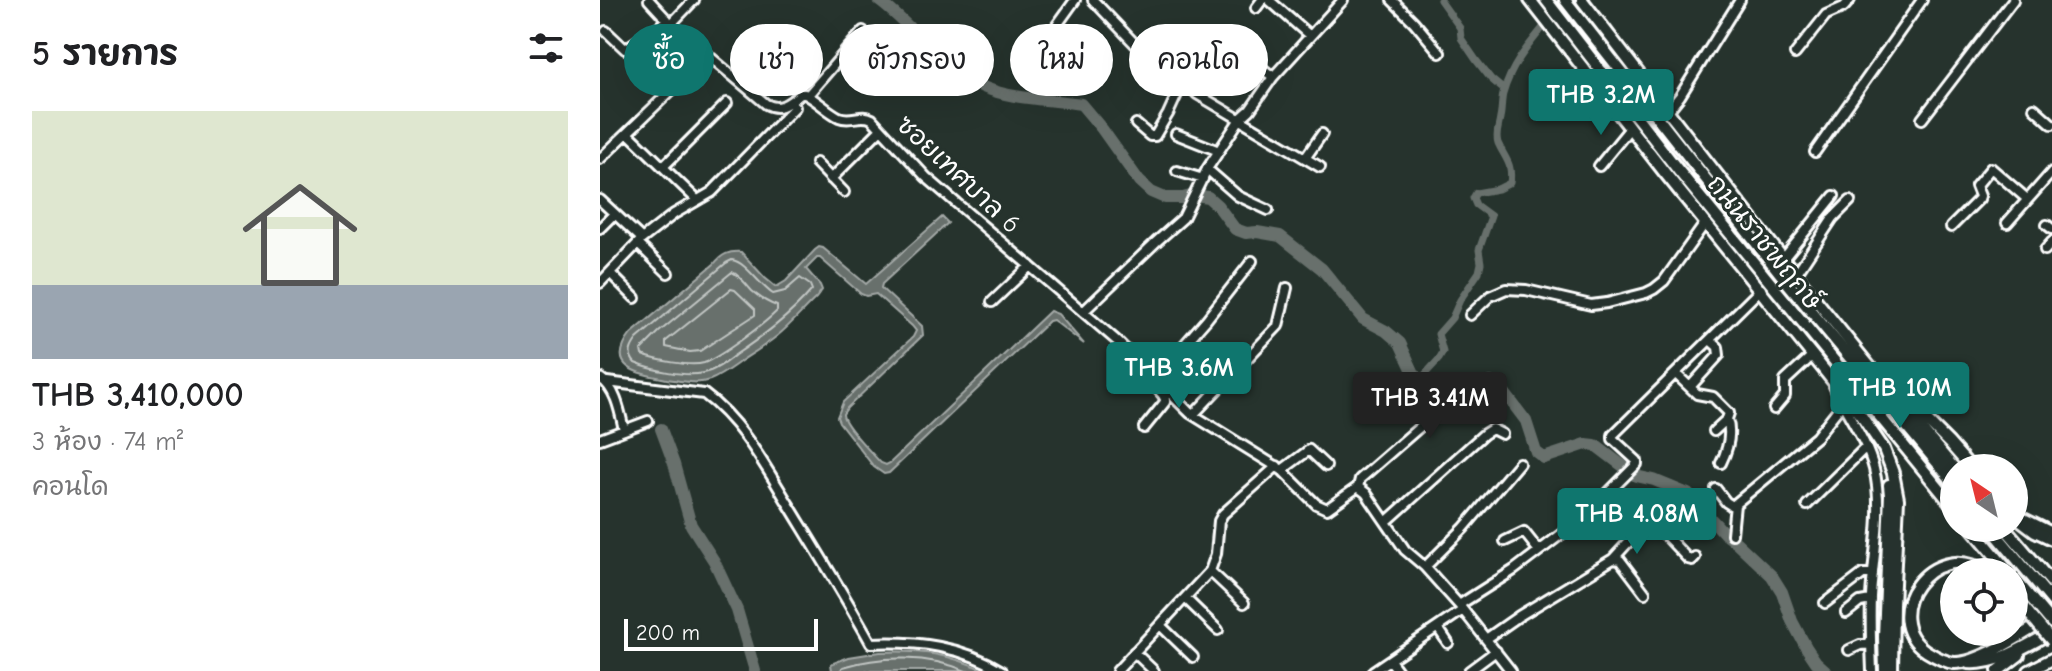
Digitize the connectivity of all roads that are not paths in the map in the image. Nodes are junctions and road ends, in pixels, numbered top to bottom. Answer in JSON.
{"nodes":[{"id":1,"x":649,"y":0,"type":"edge"},
{"id":2,"x":694,"y":0,"type":"edge"},
{"id":3,"x":1075,"y":0,"type":"edge"},
{"id":4,"x":1093,"y":0,"type":"edge"},
{"id":5,"x":1262,"y":0,"type":"edge"},
{"id":6,"x":1269,"y":0,"type":"edge"},
{"id":7,"x":1343,"y":0,"type":"edge"},
{"id":8,"x":1392,"y":0,"type":"edge"},
{"id":9,"x":1530,"y":0,"type":"edge"},
{"id":10,"x":1546,"y":0,"type":"edge"},
{"id":11,"x":1565,"y":0,"type":"edge"},
{"id":12,"x":1582,"y":0,"type":"edge"},
{"id":13,"x":1740,"y":0,"type":"edge"},
{"id":14,"x":1850,"y":0,"type":"edge"},
{"id":15,"x":1922,"y":0,"type":"edge"},
{"id":16,"x":2013,"y":0,"type":"edge"},
{"id":17,"x":1256,"y":8,"type":"dead end"},
{"id":18,"x":669,"y":22,"type":"junction"},
{"id":19,"x":671,"y":24,"type":"edge"},
{"id":20,"x":1058,"y":24,"type":"edge"},
{"id":21,"x":606,"y":31,"type":"dead end"},
{"id":22,"x":1310,"y":36,"type":"junction"},
{"id":23,"x":1129,"y":38,"type":"edge"},
{"id":24,"x":1440,"y":53,"type":"dead end"},
{"id":25,"x":1795,"y":54,"type":"dead end"},
{"id":26,"x":839,"y":59,"type":"edge"},
{"id":27,"x":714,"y":60,"type":"edge"},
{"id":28,"x":730,"y":73,"type":"edge"},
{"id":29,"x":1268,"y":73,"type":"edge"},
{"id":30,"x":1273,"y":77,"type":"junction"},
{"id":31,"x":823,"y":78,"type":"edge"},
{"id":32,"x":666,"y":96,"type":"edge"},
{"id":33,"x":759,"y":96,"type":"edge"},
{"id":34,"x":798,"y":96,"type":"edge"},
{"id":35,"x":809,"y":96,"type":"edge"},
{"id":36,"x":1175,"y":96,"type":"edge"},
{"id":37,"x":1200,"y":96,"type":"edge"},
{"id":38,"x":727,"y":103,"type":"dead end"},
{"id":39,"x":795,"y":107,"type":"dead end"},
{"id":40,"x":2034,"y":108,"type":"dead end"},
{"id":41,"x":1668,"y":111,"type":"junction"},
{"id":42,"x":1240,"y":119,"type":"junction"},
{"id":43,"x":1922,"y":119,"type":"dead end"},
{"id":44,"x":1136,"y":124,"type":"dead end"},
{"id":45,"x":2052,"y":124,"type":"edge"},
{"id":46,"x":1630,"y":128,"type":"junction"},
{"id":47,"x":881,"y":129,"type":"junction"},
{"id":48,"x":628,"y":133,"type":"junction"},
{"id":49,"x":1176,"y":134,"type":"dead end"},
{"id":50,"x":1322,"y":134,"type":"dead end"},
{"id":51,"x":1689,"y":141,"type":"junction"},
{"id":52,"x":1219,"y":151,"type":"junction"},
{"id":53,"x":1815,"y":152,"type":"dead end"},
{"id":54,"x":1306,"y":157,"type":"junction"},
{"id":55,"x":600,"y":159,"type":"edge"},
{"id":56,"x":816,"y":163,"type":"dead end"},
{"id":57,"x":664,"y":166,"type":"junction"},
{"id":58,"x":1599,"y":166,"type":"dead end"},
{"id":59,"x":1320,"y":167,"type":"dead end"},
{"id":60,"x":1207,"y":169,"type":"junction"},
{"id":61,"x":1177,"y":171,"type":"dead end"},
{"id":62,"x":2052,"y":172,"type":"edge"},
{"id":63,"x":1706,"y":177,"type":"junction"},
{"id":64,"x":831,"y":179,"type":"junction"},
{"id":65,"x":1671,"y":180,"type":"junction"},
{"id":66,"x":1201,"y":183,"type":"junction"},
{"id":67,"x":844,"y":192,"type":"dead end"},
{"id":68,"x":1834,"y":196,"type":"dead end"},
{"id":69,"x":2027,"y":199,"type":"junction"},
{"id":70,"x":600,"y":200,"type":"edge"},
{"id":71,"x":697,"y":200,"type":"junction"},
{"id":72,"x":1850,"y":201,"type":"dead end"},
{"id":73,"x":1268,"y":210,"type":"dead end"},
{"id":74,"x":1713,"y":211,"type":"junction"},
{"id":75,"x":614,"y":214,"type":"junction"},
{"id":76,"x":1706,"y":222,"type":"junction"},
{"id":77,"x":2007,"y":223,"type":"dead end"},
{"id":78,"x":1951,"y":227,"type":"dead end"},
{"id":79,"x":600,"y":228,"type":"edge"},
{"id":80,"x":640,"y":242,"type":"junction"},
{"id":81,"x":2052,"y":242,"type":"edge"},
{"id":82,"x":2045,"y":250,"type":"dead end"},
{"id":83,"x":1783,"y":259,"type":"junction"},
{"id":84,"x":1252,"y":261,"type":"dead end"},
{"id":85,"x":1030,"y":266,"type":"junction"},
{"id":86,"x":610,"y":273,"type":"junction"},
{"id":87,"x":668,"y":273,"type":"dead end"},
{"id":88,"x":1796,"y":274,"type":"junction"},
{"id":89,"x":600,"y":283,"type":"edge"},
{"id":90,"x":1287,"y":288,"type":"dead end"},
{"id":91,"x":1761,"y":289,"type":"junction"},
{"id":92,"x":635,"y":298,"type":"dead end"},
{"id":93,"x":992,"y":302,"type":"dead end"},
{"id":94,"x":1083,"y":312,"type":"junction"},
{"id":95,"x":1470,"y":315,"type":"dead end"},
{"id":96,"x":1710,"y":340,"type":"junction"},
{"id":97,"x":1192,"y":352,"type":"dead end"},
{"id":98,"x":1813,"y":355,"type":"junction"},
{"id":99,"x":1873,"y":370,"type":"junction"},
{"id":100,"x":1676,"y":374,"type":"junction"},
{"id":101,"x":1828,"y":374,"type":"junction"},
{"id":102,"x":604,"y":380,"type":"edge"},
{"id":103,"x":1159,"y":380,"type":"junction"},
{"id":104,"x":1690,"y":387,"type":"junction"},
{"id":105,"x":1411,"y":392,"type":"dead end"},
{"id":106,"x":1842,"y":404,"type":"junction"},
{"id":107,"x":1774,"y":409,"type":"dead end"},
{"id":108,"x":1193,"y":415,"type":"junction"},
{"id":109,"x":1727,"y":419,"type":"junction"},
{"id":110,"x":648,"y":421,"type":"dead end"},
{"id":111,"x":1144,"y":428,"type":"dead end"},
{"id":112,"x":624,"y":430,"type":"junction"},
{"id":113,"x":1714,"y":431,"type":"dead end"},
{"id":114,"x":1502,"y":434,"type":"dead end"},
{"id":115,"x":600,"y":439,"type":"edge"},
{"id":116,"x":1866,"y":447,"type":"junction"},
{"id":117,"x":1884,"y":449,"type":"junction"},
{"id":118,"x":1942,"y":454,"type":"edge"},
{"id":119,"x":1958,"y":454,"type":"edge"},
{"id":120,"x":1519,"y":463,"type":"dead end"},
{"id":121,"x":1721,"y":463,"type":"dead end"},
{"id":122,"x":1326,"y":466,"type":"dead end"},
{"id":123,"x":1940,"y":466,"type":"edge"},
{"id":124,"x":1280,"y":468,"type":"junction"},
{"id":125,"x":1358,"y":487,"type":"junction"},
{"id":126,"x":1716,"y":489,"type":"dead end"},
{"id":127,"x":1611,"y":490,"type":"junction"},
{"id":128,"x":1940,"y":490,"type":"edge"},
{"id":129,"x":1630,"y":502,"type":"dead end"},
{"id":130,"x":1807,"y":505,"type":"dead end"},
{"id":131,"x":1734,"y":507,"type":"junction"},
{"id":132,"x":2028,"y":520,"type":"edge"},
{"id":133,"x":1386,"y":522,"type":"junction"},
{"id":134,"x":2028,"y":525,"type":"edge"},
{"id":135,"x":2052,"y":532,"type":"edge"},
{"id":136,"x":1732,"y":534,"type":"dead end"},
{"id":137,"x":2052,"y":539,"type":"edge"},
{"id":138,"x":1505,"y":541,"type":"dead end"},
{"id":139,"x":1984,"y":542,"type":"edge"},
{"id":140,"x":2003,"y":542,"type":"edge"},
{"id":141,"x":2017,"y":542,"type":"edge"},
{"id":142,"x":1539,"y":551,"type":"junction"},
{"id":143,"x":1695,"y":557,"type":"dead end"},
{"id":144,"x":1997,"y":558,"type":"edge"},
{"id":145,"x":1613,"y":559,"type":"junction"},
{"id":146,"x":1940,"y":566,"type":"edge"},
{"id":147,"x":1425,"y":567,"type":"junction"},
{"id":148,"x":1210,"y":571,"type":"junction"},
{"id":149,"x":1873,"y":574,"type":"junction"},
{"id":150,"x":2052,"y":583,"type":"edge"},
{"id":151,"x":1645,"y":593,"type":"dead end"},
{"id":152,"x":2028,"y":595,"type":"edge"},
{"id":153,"x":1185,"y":598,"type":"junction"},
{"id":154,"x":1871,"y":600,"type":"junction"},
{"id":155,"x":2052,"y":601,"type":"edge"},
{"id":156,"x":1244,"y":603,"type":"dead end"},
{"id":157,"x":1825,"y":603,"type":"dead end"},
{"id":158,"x":1461,"y":608,"type":"junction"},
{"id":159,"x":1846,"y":613,"type":"dead end"},
{"id":160,"x":2028,"y":613,"type":"edge"},
{"id":161,"x":2052,"y":617,"type":"edge"},
{"id":162,"x":2052,"y":623,"type":"edge"},
{"id":163,"x":1160,"y":625,"type":"junction"},
{"id":164,"x":1438,"y":628,"type":"junction"},
{"id":165,"x":1218,"y":630,"type":"dead end"},
{"id":166,"x":2052,"y":632,"type":"edge"},
{"id":167,"x":1486,"y":639,"type":"junction"},
{"id":168,"x":2052,"y":641,"type":"edge"},
{"id":169,"x":1448,"y":643,"type":"dead end"},
{"id":170,"x":1871,"y":644,"type":"junction"},
{"id":171,"x":1849,"y":650,"type":"dead end"},
{"id":172,"x":1496,"y":651,"type":"junction"},
{"id":173,"x":1134,"y":652,"type":"junction"},
{"id":174,"x":1193,"y":657,"type":"dead end"},
{"id":175,"x":2052,"y":659,"type":"edge"},
{"id":176,"x":1390,"y":660,"type":"junction"},
{"id":177,"x":1954,"y":663,"type":"junction"},
{"id":178,"x":1002,"y":671,"type":"edge"},
{"id":179,"x":1117,"y":671,"type":"edge"},
{"id":180,"x":1154,"y":671,"type":"edge"},
{"id":181,"x":1373,"y":671,"type":"edge"},
{"id":182,"x":1397,"y":671,"type":"edge"},
{"id":183,"x":1469,"y":671,"type":"edge"},
{"id":184,"x":1511,"y":671,"type":"edge"},
{"id":185,"x":1872,"y":671,"type":"edge"},
{"id":186,"x":1885,"y":671,"type":"edge"},
{"id":187,"x":1892,"y":671,"type":"edge"},
{"id":188,"x":1998,"y":671,"type":"edge"},
{"id":189,"x":2029,"y":671,"type":"edge"}],
"edges":[{"from":1,"to":18,"type":"street"},
{"from":2,"to":18,"type":"street"},
{"from":3,"to":20,"type":"street"},
{"from":4,"to":23,"type":"street"},
{"from":5,"to":17,"type":"street"},
{"from":6,"to":22,"type":"street"},
{"from":7,"to":22,"type":"street"},
{"from":8,"to":24,"type":"street"},
{"from":9,"to":46,"type":"main road","name":"ถนนราชพฤกษ์"},
{"from":10,"to":74,"type":"main road","name":"ถนนราชพฤกษ์"},
{"from":11,"to":63,"type":"main road","name":"ถนนราชพฤกษ์"},
{"from":12,"to":41,"type":"main road"},
{"from":13,"to":41,"type":"street"},
{"from":14,"to":25,"type":"street"},
{"from":15,"to":53,"type":"street"},
{"from":16,"to":43,"type":"street"},
{"from":18,"to":19,"type":"street"},
{"from":18,"to":21,"type":"street"},
{"from":22,"to":30,"type":"street"},
{"from":26,"to":31,"type":"street"},
{"from":27,"to":28,"type":"street"},
{"from":29,"to":30,"type":"street"},
{"from":30,"to":42,"type":"street"},
{"from":32,"to":48,"type":"street"},
{"from":33,"to":34,"type":"street"},
{"from":35,"to":47,"type":"street","name":"ซอยเทศบาล 6"},
{"from":36,"to":44,"type":"street"},
{"from":37,"to":42,"type":"street"},
{"from":38,"to":57,"type":"street"},
{"from":39,"to":71,"type":"street"},
{"from":40,"to":45,"type":"street"},
{"from":41,"to":51,"type":"main road"},
{"from":42,"to":52,"type":"street"},
{"from":42,"to":54,"type":"street"},
{"from":46,"to":58,"type":"street"},
{"from":46,"to":65,"type":"main road","name":"ถนนราชพฤกษ์"},
{"from":47,"to":64,"type":"street"},
{"from":47,"to":85,"type":"street","name":"ซอยเทศบาล 6"},
{"from":48,"to":55,"type":"street"},
{"from":48,"to":57,"type":"street"},
{"from":49,"to":52,"type":"street"},
{"from":50,"to":54,"type":"street"},
{"from":51,"to":63,"type":"main road"},
{"from":51,"to":83,"type":"main road"},
{"from":52,"to":60,"type":"street"},
{"from":54,"to":59,"type":"street"},
{"from":56,"to":64,"type":"street"},
{"from":57,"to":71,"type":"street"},
{"from":60,"to":66,"type":"street"},
{"from":60,"to":73,"type":"street"},
{"from":61,"to":66,"type":"street"},
{"from":62,"to":69,"type":"street"},
{"from":63,"to":123,"type":"main road","name":"ถนนราชพฤกษ์"},
{"from":64,"to":67,"type":"street"},
{"from":65,"to":74,"type":"main road"},
{"from":65,"to":76,"type":"main road"},
{"from":66,"to":94,"type":"street"},
{"from":68,"to":83,"type":"street"},
{"from":69,"to":77,"type":"street"},
{"from":69,"to":78,"type":"street"},
{"from":70,"to":75,"type":"street"},
{"from":71,"to":80,"type":"street"},
{"from":72,"to":88,"type":"street"},
{"from":74,"to":128,"type":"main road","name":"ถนนราชพฤกษ์"},
{"from":75,"to":79,"type":"street"},
{"from":75,"to":80,"type":"street"},
{"from":76,"to":91,"type":"main road"},
{"from":76,"to":95,"type":"street"},
{"from":80,"to":86,"type":"street"},
{"from":80,"to":87,"type":"street"},
{"from":81,"to":82,"type":"street"},
{"from":83,"to":88,"type":"main road"},
{"from":84,"to":103,"type":"street"},
{"from":85,"to":93,"type":"street"},
{"from":85,"to":94,"type":"street","name":"ซอยเทศบาล 6"},
{"from":86,"to":89,"type":"street"},
{"from":86,"to":92,"type":"street"},
{"from":88,"to":99,"type":"main road"},
{"from":90,"to":108,"type":"street"},
{"from":91,"to":96,"type":"street"},
{"from":91,"to":98,"type":"main road"},
{"from":94,"to":103,"type":"street","name":"ซอยเทศบาล 6"},
{"from":96,"to":100,"type":"street"},
{"from":96,"to":104,"type":"street"},
{"from":97,"to":103,"type":"street"},
{"from":98,"to":101,"type":"main road"},
{"from":98,"to":107,"type":"street"},
{"from":99,"to":118,"type":"main road"},
{"from":99,"to":119,"type":"main road"},
{"from":100,"to":104,"type":"street"},
{"from":100,"to":127,"type":"street"},
{"from":101,"to":106,"type":"street"},
{"from":101,"to":117,"type":"main road"},
{"from":102,"to":112,"type":"street"},
{"from":102,"to":178,"type":"street"},
{"from":103,"to":108,"type":"street","name":"ซอยเทศบาล 6"},
{"from":103,"to":111,"type":"street"},
{"from":104,"to":109,"type":"street"},
{"from":105,"to":125,"type":"street"},
{"from":106,"to":116,"type":"street"},
{"from":106,"to":131,"type":"street"},
{"from":108,"to":124,"type":"street","name":"ซอยเทศบาล 6"},
{"from":109,"to":113,"type":"street"},
{"from":109,"to":121,"type":"street"},
{"from":110,"to":112,"type":"street"},
{"from":112,"to":115,"type":"street"},
{"from":114,"to":133,"type":"street"},
{"from":116,"to":130,"type":"street"},
{"from":116,"to":149,"type":"street"},
{"from":117,"to":186,"type":"main road"},
{"from":117,"to":187,"type":"main road"},
{"from":120,"to":147,"type":"street"},
{"from":122,"to":124,"type":"street"},
{"from":124,"to":125,"type":"street","name":"ซอยเทศบาล 6"},
{"from":124,"to":148,"type":"street"},
{"from":125,"to":133,"type":"street"},
{"from":126,"to":131,"type":"street"},
{"from":127,"to":129,"type":"street"},
{"from":127,"to":142,"type":"street"},
{"from":131,"to":136,"type":"street"},
{"from":132,"to":135,"type":"street"},
{"from":133,"to":147,"type":"street"},
{"from":134,"to":137,"type":"main road"},
{"from":138,"to":142,"type":"street"},
{"from":139,"to":144,"type":"main road"},
{"from":140,"to":155,"type":"main road"},
{"from":141,"to":150,"type":"main road"},
{"from":142,"to":158,"type":"street"},
{"from":143,"to":145,"type":"street"},
{"from":145,"to":151,"type":"street"},
{"from":145,"to":167,"type":"street"},
{"from":146,"to":177,"type":"main road"},
{"from":147,"to":158,"type":"street"},
{"from":148,"to":153,"type":"street"},
{"from":148,"to":156,"type":"street"},
{"from":149,"to":154,"type":"street"},
{"from":149,"to":157,"type":"street"},
{"from":152,"to":162,"type":"main road","bridge":true},
{"from":153,"to":163,"type":"street"},
{"from":153,"to":165,"type":"street"},
{"from":154,"to":159,"type":"street"},
{"from":154,"to":170,"type":"street"},
{"from":158,"to":164,"type":"street"},
{"from":158,"to":167,"type":"street"},
{"from":160,"to":168,"type":"main road","bridge":true},
{"from":161,"to":177,"type":"main road"},
{"from":163,"to":173,"type":"street"},
{"from":163,"to":174,"type":"street"},
{"from":164,"to":169,"type":"street"},
{"from":164,"to":176,"type":"street"},
{"from":166,"to":177,"type":"main road"},
{"from":166,"to":188,"type":"main road"},
{"from":167,"to":172,"type":"street"},
{"from":170,"to":171,"type":"street"},
{"from":170,"to":185,"type":"street"},
{"from":172,"to":183,"type":"street"},
{"from":172,"to":184,"type":"street"},
{"from":173,"to":179,"type":"street"},
{"from":173,"to":180,"type":"street"},
{"from":175,"to":189,"type":"main road"},
{"from":176,"to":181,"type":"street"},
{"from":176,"to":182,"type":"street"}]}
